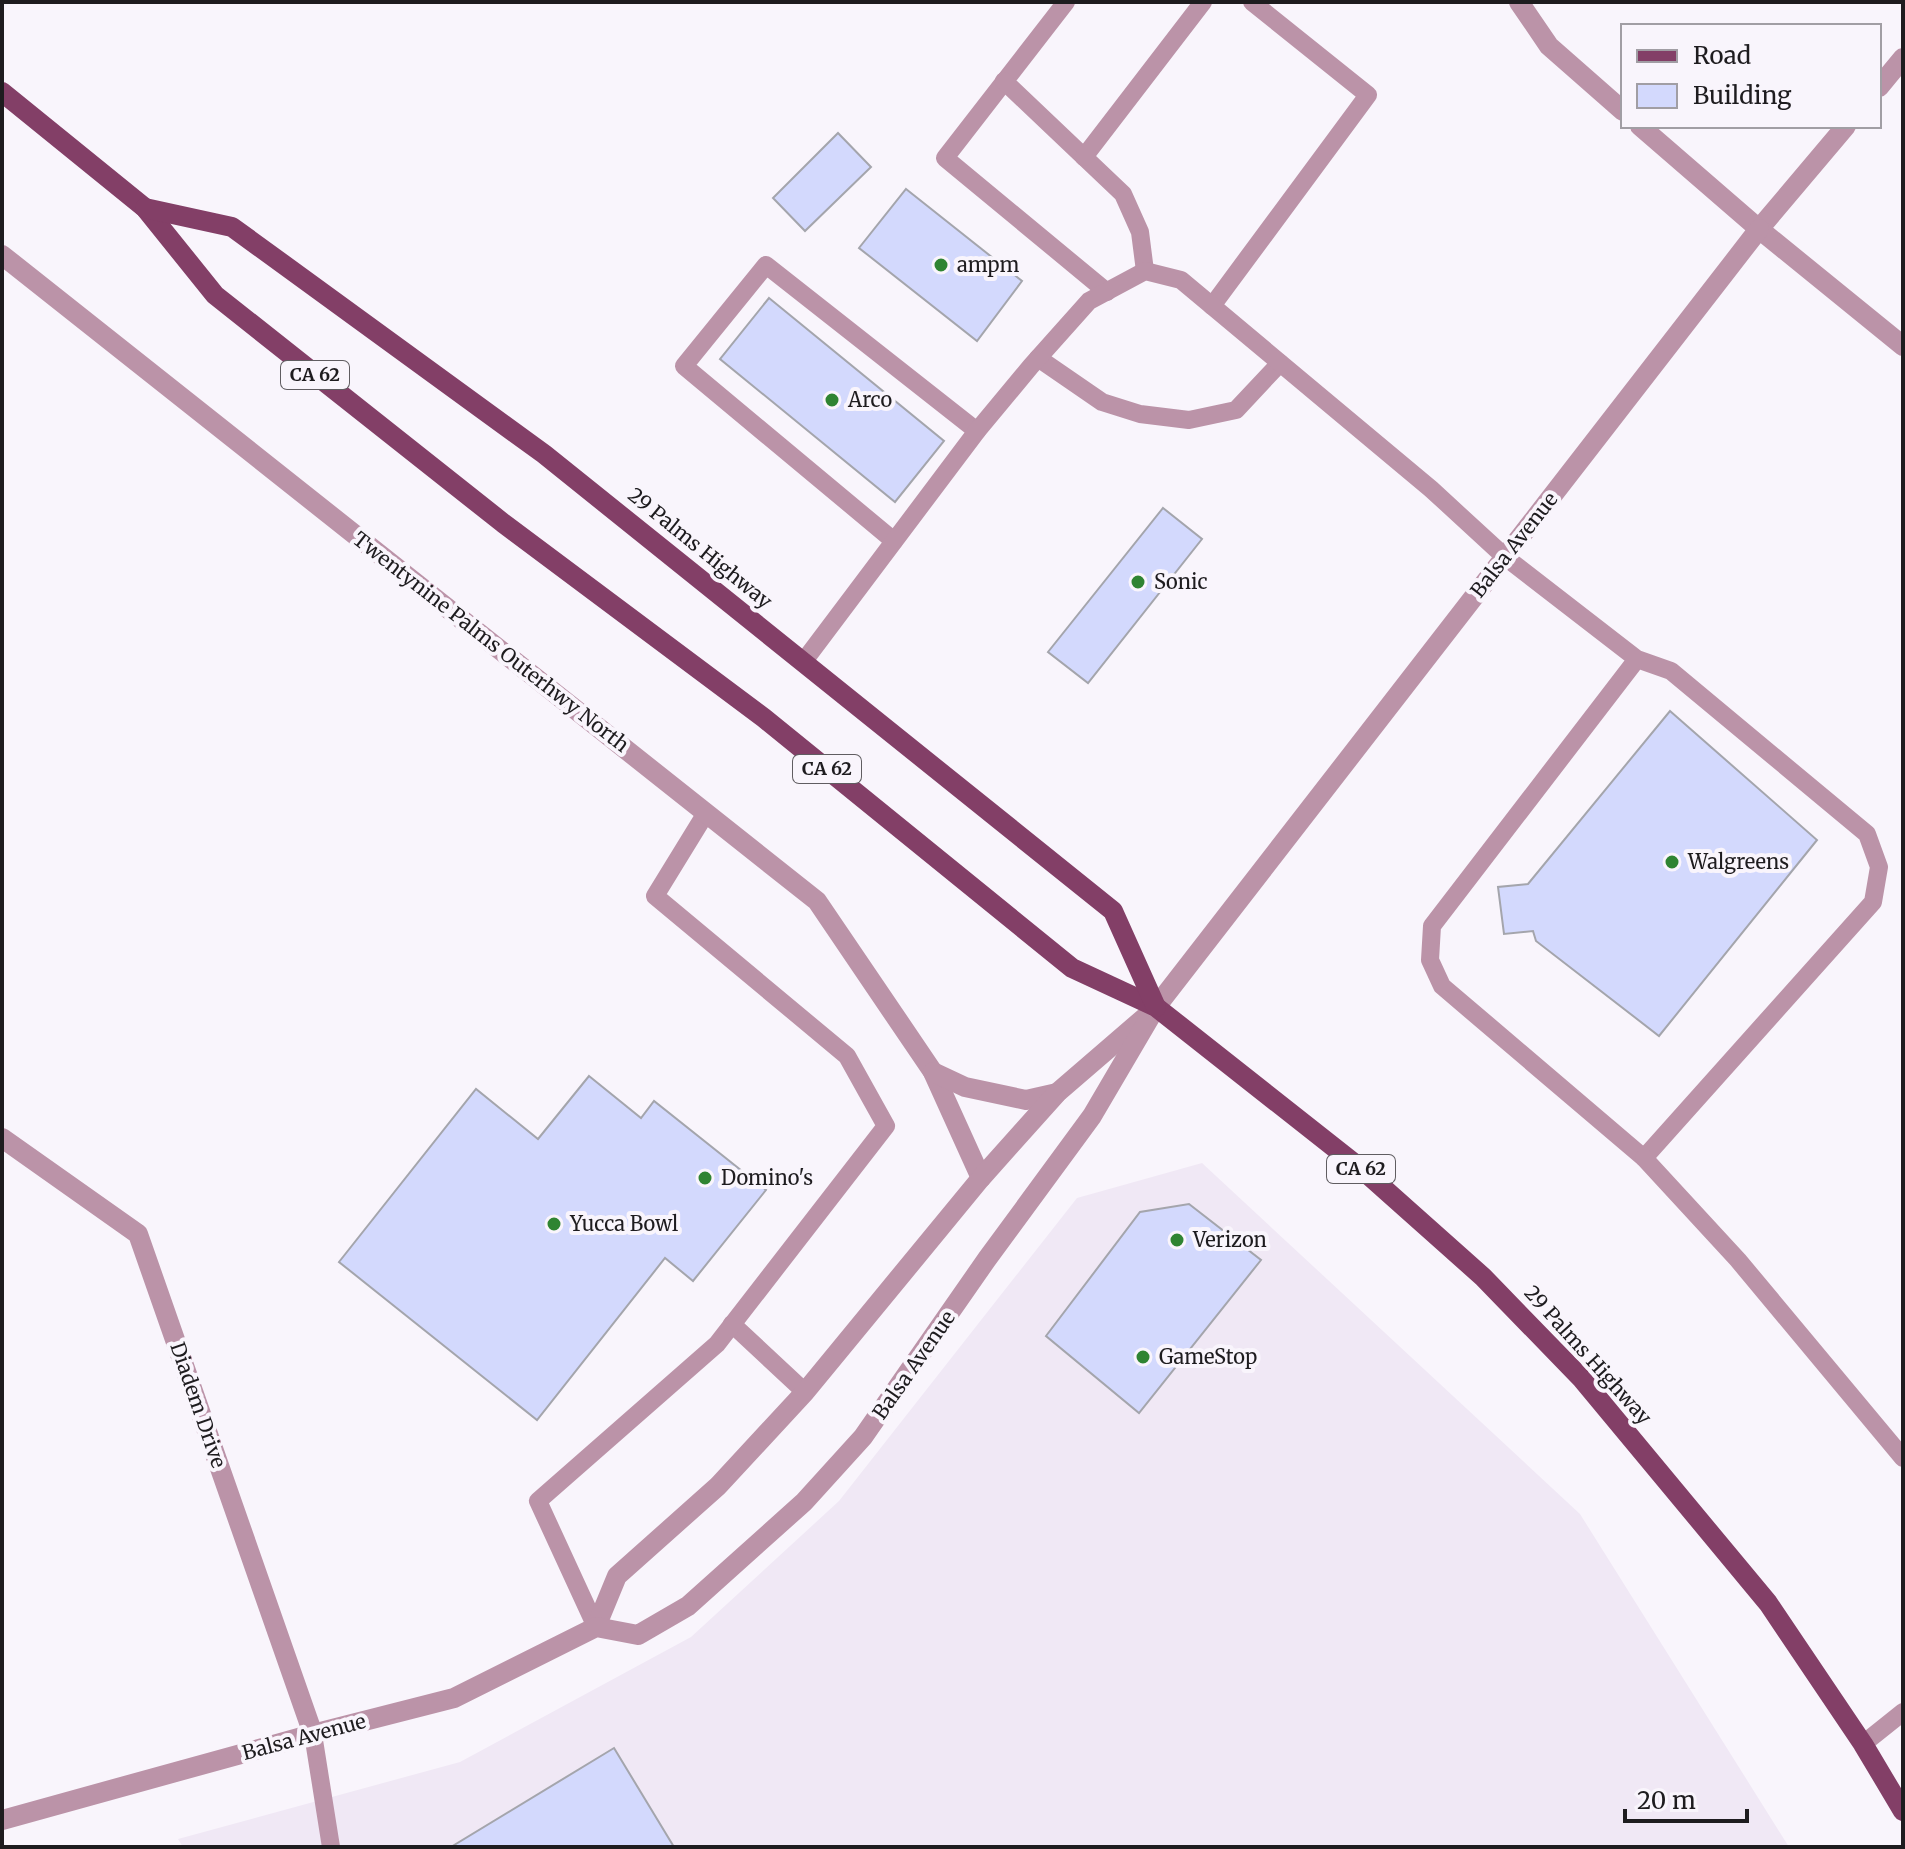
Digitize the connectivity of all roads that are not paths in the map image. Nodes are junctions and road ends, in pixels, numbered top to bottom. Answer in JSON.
{"nodes":[{"id":1,"x":1066,"y":2,"type":"edge"},
{"id":2,"x":1203,"y":2,"type":"edge"},
{"id":3,"x":1252,"y":2,"type":"edge"},
{"id":4,"x":1519,"y":2,"type":"edge"},
{"id":5,"x":1903,"y":58,"type":"edge"},
{"id":6,"x":1004,"y":81,"type":"junction"},
{"id":7,"x":1881,"y":85,"type":"edge"},
{"id":8,"x":2,"y":92,"type":"edge"},
{"id":9,"x":1621,"y":109,"type":"edge"},
{"id":10,"x":1642,"y":128,"type":"edge"},
{"id":11,"x":1844,"y":128,"type":"edge"},
{"id":12,"x":1084,"y":157,"type":"junction"},
{"id":13,"x":145,"y":208,"type":"junction"},
{"id":14,"x":1759,"y":229,"type":"junction"},
{"id":15,"x":2,"y":255,"type":"edge"},
{"id":16,"x":1145,"y":271,"type":"junction"},
{"id":17,"x":1107,"y":292,"type":"junction"},
{"id":18,"x":1212,"y":306,"type":"junction"},
{"id":19,"x":1903,"y":346,"type":"edge"},
{"id":20,"x":1038,"y":358,"type":"junction"},
{"id":21,"x":1280,"y":363,"type":"junction"},
{"id":22,"x":977,"y":431,"type":"junction"},
{"id":23,"x":894,"y":541,"type":"junction"},
{"id":24,"x":1505,"y":557,"type":"junction"},
{"id":25,"x":1637,"y":659,"type":"junction"},
{"id":26,"x":804,"y":661,"type":"junction"},
{"id":27,"x":706,"y":813,"type":"junction"},
{"id":28,"x":1156,"y":1007,"type":"junction"},
{"id":29,"x":933,"y":1072,"type":"junction"},
{"id":30,"x":1057,"y":1093,"type":"junction"},
{"id":31,"x":2,"y":1138,"type":"edge"},
{"id":32,"x":1644,"y":1158,"type":"junction"},
{"id":33,"x":981,"y":1178,"type":"junction"},
{"id":34,"x":732,"y":1324,"type":"junction"},
{"id":35,"x":805,"y":1392,"type":"junction"},
{"id":36,"x":1903,"y":1458,"type":"edge"},
{"id":37,"x":596,"y":1627,"type":"junction"},
{"id":38,"x":1903,"y":1712,"type":"edge"},
{"id":39,"x":313,"y":1734,"type":"junction"},
{"id":40,"x":1863,"y":1744,"type":"junction"},
{"id":41,"x":1903,"y":1811,"type":"edge"},
{"id":42,"x":2,"y":1820,"type":"edge"},
{"id":43,"x":331,"y":1847,"type":"edge"}],
"edges":[{"from":1,"to":6,"type":"lane"},
{"from":2,"to":12,"type":"lane"},
{"from":3,"to":18,"type":"lane"},
{"from":4,"to":9,"type":"street"},
{"from":5,"to":7,"type":"street"},
{"from":6,"to":12,"type":"lane"},
{"from":6,"to":17,"type":"lane"},
{"from":8,"to":13,"type":"main road","name":"29 Palms Highway","number":"CA 62"},
{"from":10,"to":14,"type":"street"},
{"from":11,"to":14,"type":"street","name":"Balsa Avenue"},
{"from":12,"to":16,"type":"lane"},
{"from":13,"to":26,"type":"main road","name":"29 Palms Highway","number":"CA 62"},
{"from":13,"to":28,"type":"main road","name":"29 Palms Highway","number":"CA 62"},
{"from":14,"to":19,"type":"street"},
{"from":14,"to":24,"type":"street","name":"Balsa Avenue"},
{"from":15,"to":27,"type":"street","name":"Twentynine Palms Outerhwy North"},
{"from":16,"to":17,"type":"lane"},
{"from":16,"to":18,"type":"lane"},
{"from":17,"to":20,"type":"lane"},
{"from":18,"to":21,"type":"lane"},
{"from":20,"to":21,"type":"lane"},
{"from":20,"to":22,"type":"lane"},
{"from":21,"to":24,"type":"lane"},
{"from":22,"to":23,"type":"lane"},
{"from":22,"to":23,"type":"lane"},
{"from":23,"to":26,"type":"lane"},
{"from":24,"to":25,"type":"lane"},
{"from":24,"to":28,"type":"street","name":"Balsa Avenue"},
{"from":25,"to":32,"type":"lane"},
{"from":25,"to":32,"type":"lane"},
{"from":26,"to":28,"type":"main road","name":"29 Palms Highway","number":"CA 62"},
{"from":27,"to":29,"type":"street","name":"Twentynine Palms Outerhwy North"},
{"from":27,"to":34,"type":"lane"},
{"from":28,"to":30,"type":"street","name":"Balsa Avenue"},
{"from":28,"to":37,"type":"street","name":"Balsa Avenue"},
{"from":28,"to":40,"type":"main road","name":"29 Palms Highway","number":"CA 62"},
{"from":29,"to":30,"type":"street"},
{"from":29,"to":33,"type":"street","name":"Twentynine Palms Outerhwy North"},
{"from":30,"to":33,"type":"street","name":"Balsa Avenue"},
{"from":31,"to":39,"type":"street","name":"Diadem Drive"},
{"from":32,"to":36,"type":"lane"},
{"from":33,"to":35,"type":"street","name":"Balsa Avenue"},
{"from":34,"to":35,"type":"lane"},
{"from":34,"to":37,"type":"lane"},
{"from":35,"to":37,"type":"street","name":"Balsa Avenue"},
{"from":37,"to":39,"type":"street","name":"Balsa Avenue"},
{"from":38,"to":40,"type":"lane"},
{"from":39,"to":42,"type":"street","name":"Balsa Avenue"},
{"from":39,"to":43,"type":"lane"},
{"from":40,"to":41,"type":"main road","name":"29 Palms Highway","number":"CA 62"}]}
